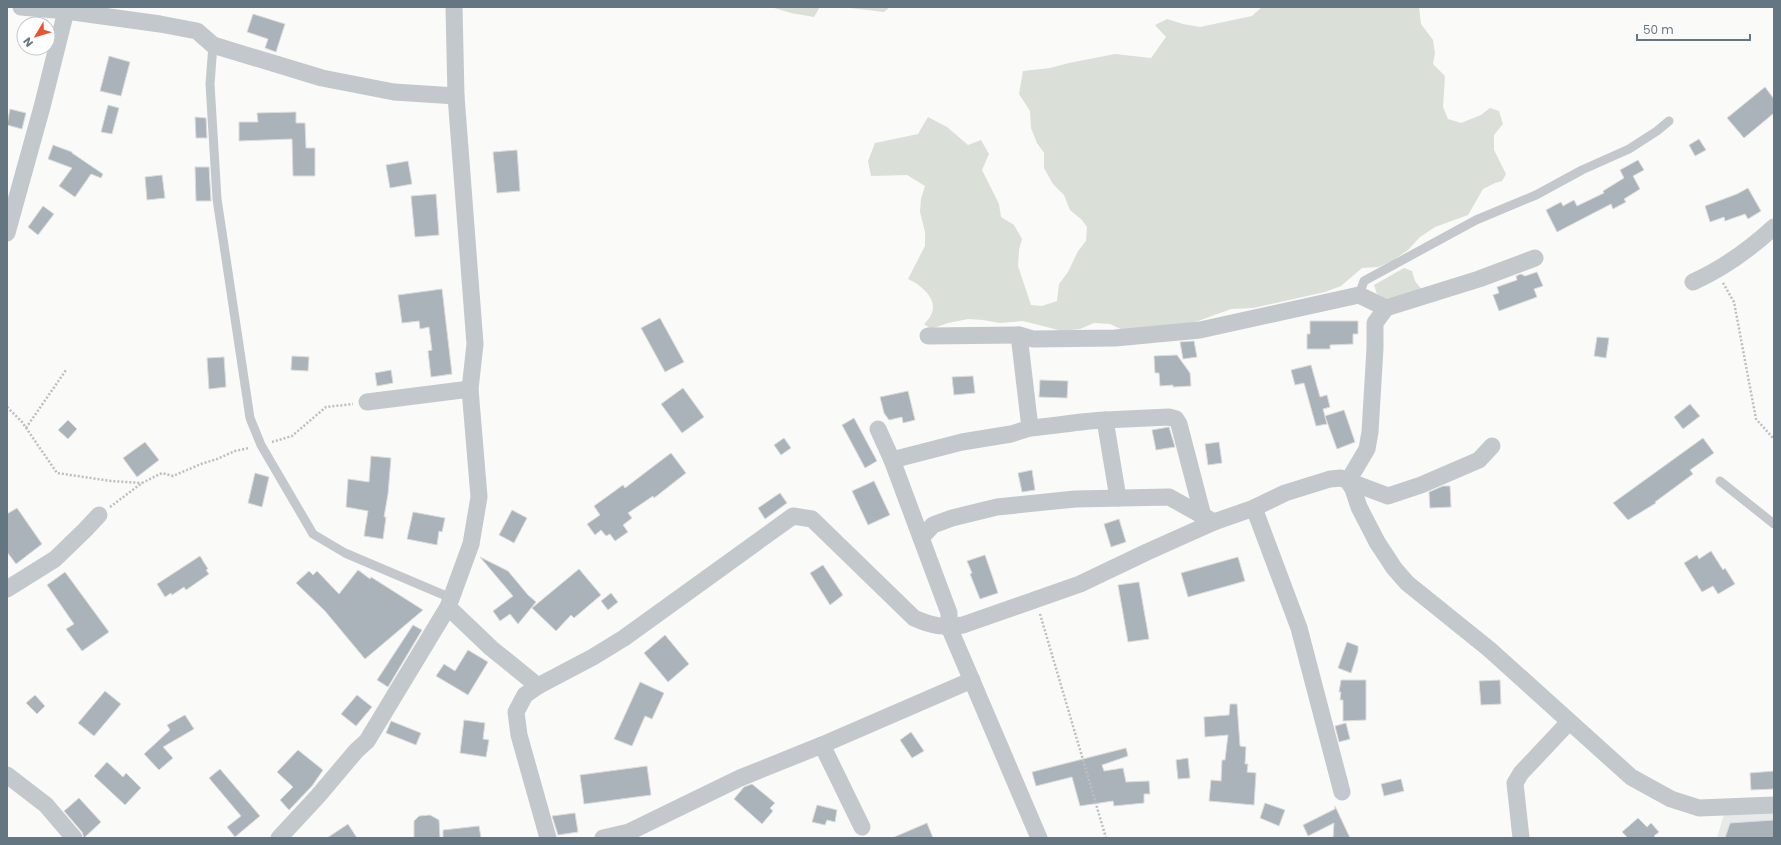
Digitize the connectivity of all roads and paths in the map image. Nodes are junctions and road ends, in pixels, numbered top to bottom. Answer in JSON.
{"nodes":[{"id":1,"x":21,"y":7,"type":"edge"},
{"id":2,"x":454,"y":7,"type":"edge"},
{"id":3,"x":66,"y":11,"type":"junction"},
{"id":4,"x":213,"y":44,"type":"junction"},
{"id":5,"x":456,"y":96,"type":"junction"},
{"id":6,"x":1669,"y":121,"type":"dead end"},
{"id":7,"x":1774,"y":227,"type":"edge"},
{"id":8,"x":7,"y":233,"type":"edge"},
{"id":9,"x":1535,"y":258,"type":"dead end"},
{"id":10,"x":1716,"y":271,"type":"junction"},
{"id":11,"x":1693,"y":282,"type":"dead end"},
{"id":12,"x":1359,"y":295,"type":"junction"},
{"id":13,"x":1386,"y":308,"type":"junction"},
{"id":14,"x":1019,"y":335,"type":"junction"},
{"id":15,"x":928,"y":336,"type":"dead end"},
{"id":16,"x":66,"y":370,"type":"dead end"},
{"id":17,"x":470,"y":389,"type":"junction"},
{"id":18,"x":367,"y":402,"type":"joint"},
{"id":19,"x":7,"y":407,"type":"edge"},
{"id":20,"x":1105,"y":420,"type":"junction"},
{"id":21,"x":26,"y":428,"type":"junction"},
{"id":22,"x":1030,"y":428,"type":"junction"},
{"id":23,"x":878,"y":429,"type":"dead end"},
{"id":24,"x":1774,"y":439,"type":"edge"},
{"id":25,"x":261,"y":445,"type":"junction"},
{"id":26,"x":1492,"y":446,"type":"dead end"},
{"id":27,"x":892,"y":460,"type":"junction"},
{"id":28,"x":1348,"y":481,"type":"junction"},
{"id":29,"x":1720,"y":481,"type":"dead end"},
{"id":30,"x":142,"y":483,"type":"junction"},
{"id":31,"x":1118,"y":498,"type":"junction"},
{"id":32,"x":1254,"y":508,"type":"junction"},
{"id":33,"x":99,"y":514,"type":"joint"},
{"id":34,"x":1209,"y":519,"type":"junction"},
{"id":35,"x":1774,"y":524,"type":"edge"},
{"id":36,"x":921,"y":538,"type":"junction"},
{"id":37,"x":7,"y":589,"type":"edge"},
{"id":38,"x":1036,"y":600,"type":"junction"},
{"id":39,"x":450,"y":602,"type":"junction"},
{"id":40,"x":949,"y":627,"type":"junction"},
{"id":41,"x":972,"y":680,"type":"junction"},
{"id":42,"x":538,"y":686,"type":"junction"},
{"id":43,"x":1569,"y":722,"type":"junction"},
{"id":44,"x":822,"y":745,"type":"junction"},
{"id":45,"x":7,"y":775,"type":"edge"},
{"id":46,"x":1342,"y":792,"type":"dead end"},
{"id":47,"x":1774,"y":805,"type":"edge"},
{"id":48,"x":862,"y":827,"type":"dead end"},
{"id":49,"x":74,"y":838,"type":"edge"},
{"id":50,"x":279,"y":838,"type":"edge"},
{"id":51,"x":548,"y":838,"type":"edge"},
{"id":52,"x":603,"y":838,"type":"edge"},
{"id":53,"x":1039,"y":838,"type":"edge"},
{"id":54,"x":1106,"y":838,"type":"edge"},
{"id":55,"x":1521,"y":838,"type":"edge"}],
"edges":[{"from":1,"to":3,"type":"street"},
{"from":2,"to":5,"type":"street"},
{"from":3,"to":4,"type":"street"},
{"from":3,"to":8,"type":"street"},
{"from":4,"to":5,"type":"street"},
{"from":4,"to":25,"type":"lane"},
{"from":5,"to":17,"type":"street"},
{"from":6,"to":12,"type":"lane"},
{"from":7,"to":10,"type":"street"},
{"from":9,"to":13,"type":"street"},
{"from":10,"to":11,"type":"street"},
{"from":10,"to":24,"type":"path"},
{"from":12,"to":13,"type":"street"},
{"from":12,"to":14,"type":"street"},
{"from":13,"to":28,"type":"street"},
{"from":14,"to":15,"type":"street"},
{"from":14,"to":22,"type":"street"},
{"from":16,"to":21,"type":"path"},
{"from":17,"to":18,"type":"street"},
{"from":17,"to":39,"type":"street"},
{"from":18,"to":25,"type":"path"},
{"from":19,"to":21,"type":"path"},
{"from":20,"to":22,"type":"street"},
{"from":20,"to":31,"type":"street"},
{"from":20,"to":34,"type":"street"},
{"from":21,"to":30,"type":"path"},
{"from":22,"to":27,"type":"street"},
{"from":23,"to":27,"type":"street"},
{"from":25,"to":30,"type":"path"},
{"from":25,"to":39,"type":"lane"},
{"from":26,"to":28,"type":"street"},
{"from":27,"to":36,"type":"street"},
{"from":28,"to":32,"type":"street"},
{"from":28,"to":43,"type":"street"},
{"from":29,"to":35,"type":"lane"},
{"from":30,"to":33,"type":"path"},
{"from":31,"to":34,"type":"street"},
{"from":31,"to":36,"type":"street"},
{"from":32,"to":34,"type":"street"},
{"from":32,"to":46,"type":"street"},
{"from":33,"to":37,"type":"street"},
{"from":34,"to":38,"type":"street"},
{"from":36,"to":40,"type":"street"},
{"from":38,"to":40,"type":"street"},
{"from":38,"to":54,"type":"path"},
{"from":39,"to":42,"type":"street"},
{"from":39,"to":50,"type":"street"},
{"from":40,"to":41,"type":"street"},
{"from":40,"to":42,"type":"street"},
{"from":41,"to":44,"type":"street"},
{"from":41,"to":53,"type":"street"},
{"from":42,"to":51,"type":"street"},
{"from":43,"to":47,"type":"street"},
{"from":43,"to":55,"type":"street"},
{"from":44,"to":48,"type":"street"},
{"from":44,"to":52,"type":"street"},
{"from":45,"to":49,"type":"street"}]}
